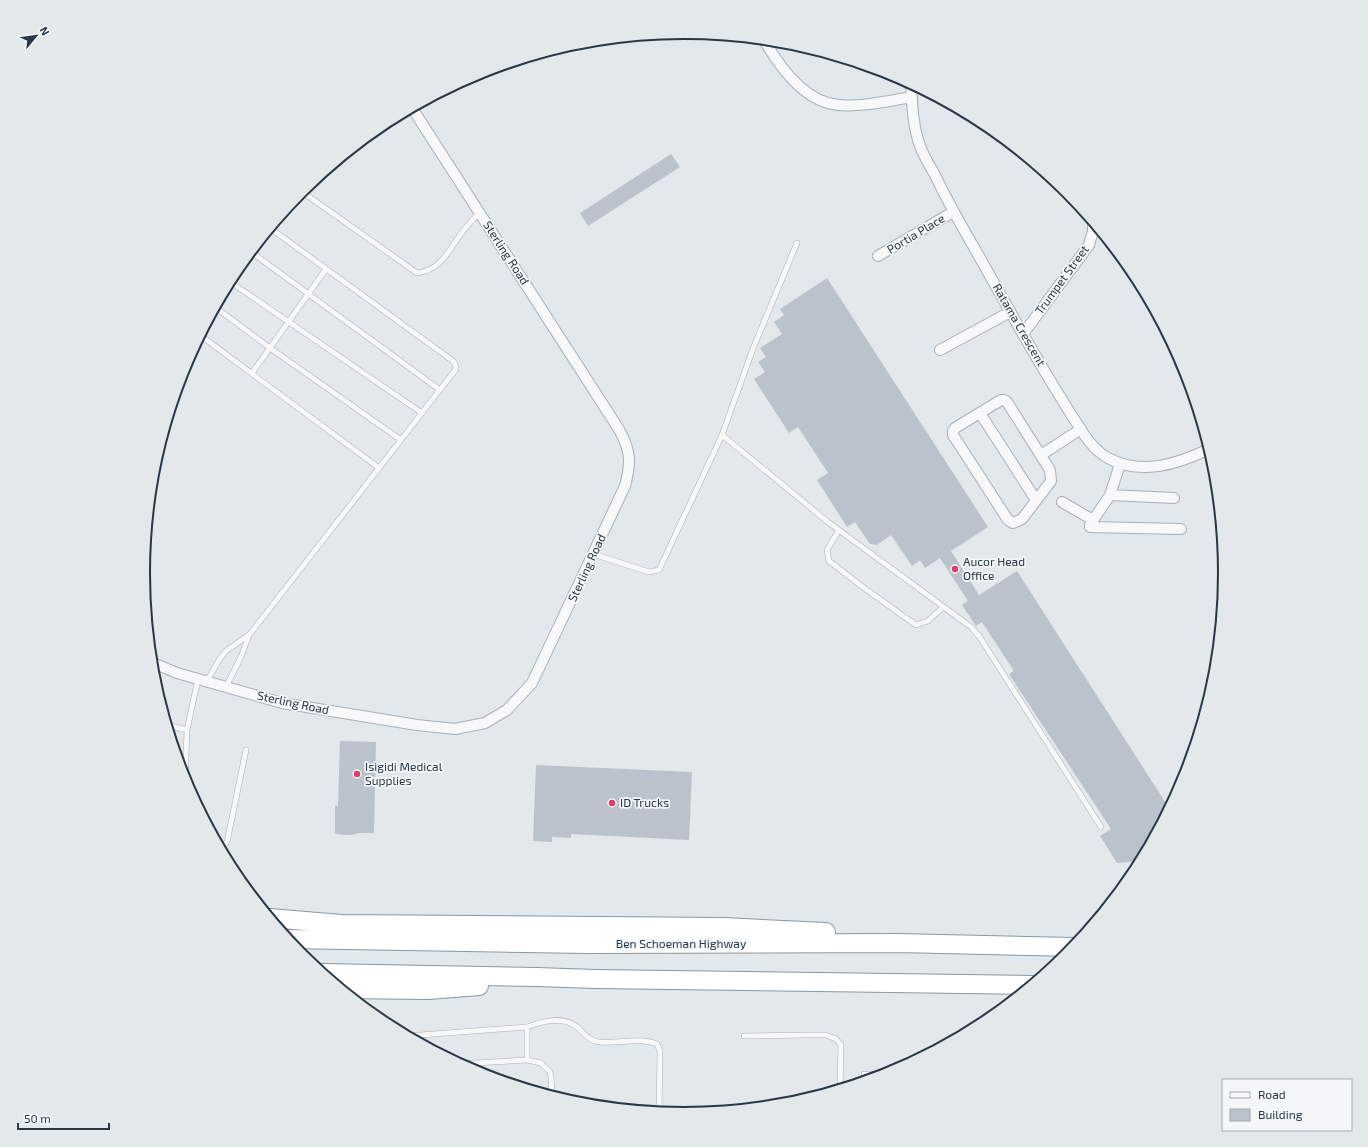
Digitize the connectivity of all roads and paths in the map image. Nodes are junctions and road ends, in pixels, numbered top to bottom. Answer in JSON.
{"nodes":[{"id":1,"x":768,"y":46,"type":"edge"},
{"id":2,"x":911,"y":90,"type":"edge"},
{"id":3,"x":912,"y":98,"type":"junction"},
{"id":4,"x":415,"y":112,"type":"edge"},
{"id":5,"x":307,"y":195,"type":"edge"},
{"id":6,"x":480,"y":212,"type":"junction"},
{"id":7,"x":953,"y":212,"type":"junction"},
{"id":8,"x":1093,"y":230,"type":"edge"},
{"id":9,"x":274,"y":231,"type":"edge"},
{"id":10,"x":797,"y":243,"type":"dead end"},
{"id":11,"x":255,"y":255,"type":"edge"},
{"id":12,"x":878,"y":256,"type":"dead end"},
{"id":13,"x":326,"y":269,"type":"junction"},
{"id":14,"x":235,"y":285,"type":"edge"},
{"id":15,"x":308,"y":294,"type":"junction"},
{"id":16,"x":219,"y":310,"type":"edge"},
{"id":17,"x":1010,"y":312,"type":"junction"},
{"id":18,"x":288,"y":322,"type":"junction"},
{"id":19,"x":1023,"y":334,"type":"junction"},
{"id":20,"x":204,"y":338,"type":"edge"},
{"id":21,"x":270,"y":348,"type":"junction"},
{"id":22,"x":940,"y":350,"type":"dead end"},
{"id":23,"x":252,"y":373,"type":"junction"},
{"id":24,"x":440,"y":390,"type":"junction"},
{"id":25,"x":422,"y":413,"type":"junction"},
{"id":26,"x":980,"y":413,"type":"junction"},
{"id":27,"x":1081,"y":429,"type":"junction"},
{"id":28,"x":722,"y":435,"type":"junction"},
{"id":29,"x":401,"y":440,"type":"junction"},
{"id":30,"x":1204,"y":451,"type":"edge"},
{"id":31,"x":1041,"y":455,"type":"junction"},
{"id":32,"x":1120,"y":464,"type":"junction"},
{"id":33,"x":379,"y":468,"type":"junction"},
{"id":34,"x":1110,"y":495,"type":"junction"},
{"id":35,"x":1174,"y":498,"type":"dead end"},
{"id":36,"x":1036,"y":500,"type":"junction"},
{"id":37,"x":1062,"y":502,"type":"dead end"},
{"id":38,"x":1093,"y":520,"type":"junction"},
{"id":39,"x":1181,"y":529,"type":"dead end"},
{"id":40,"x":839,"y":530,"type":"junction"},
{"id":41,"x":593,"y":554,"type":"junction"},
{"id":42,"x":943,"y":607,"type":"junction"},
{"id":43,"x":250,"y":634,"type":"junction"},
{"id":44,"x":158,"y":665,"type":"edge"},
{"id":45,"x":202,"y":680,"type":"junction"},
{"id":46,"x":226,"y":687,"type":"junction"},
{"id":47,"x":172,"y":726,"type":"edge"},
{"id":48,"x":187,"y":730,"type":"junction"},
{"id":49,"x":246,"y":750,"type":"dead end"},
{"id":50,"x":186,"y":766,"type":"edge"},
{"id":51,"x":1101,"y":827,"type":"dead end"},
{"id":52,"x":223,"y":845,"type":"edge"},
{"id":53,"x":276,"y":918,"type":"edge"},
{"id":54,"x":341,"y":924,"type":"junction"},
{"id":55,"x":281,"y":925,"type":"edge"},
{"id":56,"x":295,"y":939,"type":"edge"},
{"id":57,"x":898,"y":943,"type":"junction"},
{"id":58,"x":1066,"y":947,"type":"edge"},
{"id":59,"x":330,"y":973,"type":"edge"},
{"id":60,"x":537,"y":977,"type":"junction"},
{"id":61,"x":1024,"y":985,"type":"edge"},
{"id":62,"x":349,"y":989,"type":"edge"},
{"id":63,"x":527,"y":1027,"type":"junction"},
{"id":64,"x":416,"y":1035,"type":"edge"},
{"id":65,"x":744,"y":1036,"type":"dead end"},
{"id":66,"x":527,"y":1060,"type":"junction"},
{"id":67,"x":474,"y":1063,"type":"edge"},
{"id":68,"x":864,"y":1074,"type":"dead end"},
{"id":69,"x":871,"y":1074,"type":"edge"},
{"id":70,"x":840,"y":1085,"type":"edge"},
{"id":71,"x":552,"y":1091,"type":"edge"},
{"id":72,"x":659,"y":1107,"type":"edge"}],
"edges":[{"from":1,"to":3,"type":"street"},
{"from":2,"to":3,"type":"street","name":"Ratama Crescent"},
{"from":3,"to":7,"type":"street","name":"Ratama Crescent"},
{"from":4,"to":6,"type":"street","name":"Sterling Road"},
{"from":5,"to":6,"type":"lane"},
{"from":6,"to":41,"type":"street","name":"Sterling Road"},
{"from":7,"to":12,"type":"street","name":"Portia Place"},
{"from":7,"to":17,"type":"street","name":"Ratama Crescent"},
{"from":8,"to":19,"type":"street","name":"Trumpet Street"},
{"from":9,"to":13,"type":"lane"},
{"from":10,"to":28,"type":"lane"},
{"from":11,"to":15,"type":"lane"},
{"from":13,"to":15,"type":"lane"},
{"from":13,"to":24,"type":"lane"},
{"from":14,"to":18,"type":"lane"},
{"from":15,"to":18,"type":"lane"},
{"from":15,"to":24,"type":"lane"},
{"from":16,"to":21,"type":"lane"},
{"from":17,"to":19,"type":"street","name":"Ratama Crescent"},
{"from":17,"to":22,"type":"street"},
{"from":18,"to":21,"type":"lane"},
{"from":18,"to":25,"type":"lane"},
{"from":19,"to":27,"type":"street","name":"Ratama Crescent"},
{"from":20,"to":23,"type":"lane"},
{"from":21,"to":23,"type":"lane"},
{"from":21,"to":29,"type":"lane"},
{"from":23,"to":33,"type":"lane"},
{"from":24,"to":25,"type":"lane"},
{"from":25,"to":29,"type":"lane"},
{"from":26,"to":31,"type":"street"},
{"from":26,"to":36,"type":"street"},
{"from":26,"to":36,"type":"street"},
{"from":27,"to":31,"type":"street"},
{"from":27,"to":32,"type":"street","name":"Ratama Crescent"},
{"from":28,"to":40,"type":"lane"},
{"from":28,"to":41,"type":"lane"},
{"from":29,"to":33,"type":"lane"},
{"from":30,"to":32,"type":"street","name":"Ratama Crescent"},
{"from":31,"to":36,"type":"street"},
{"from":32,"to":34,"type":"street"},
{"from":33,"to":43,"type":"lane"},
{"from":34,"to":35,"type":"street"},
{"from":34,"to":38,"type":"street"},
{"from":37,"to":38,"type":"street"},
{"from":38,"to":39,"type":"street"},
{"from":40,"to":42,"type":"lane"},
{"from":40,"to":42,"type":"lane"},
{"from":41,"to":46,"type":"street","name":"Sterling Road"},
{"from":42,"to":51,"type":"lane"},
{"from":43,"to":45,"type":"lane"},
{"from":43,"to":46,"type":"lane"},
{"from":44,"to":45,"type":"street","name":"Sterling Road"},
{"from":45,"to":46,"type":"street","name":"Sterling Road"},
{"from":45,"to":48,"type":"lane"},
{"from":47,"to":48,"type":"lane"},
{"from":48,"to":50,"type":"lane"},
{"from":49,"to":52,"type":"lane"},
{"from":53,"to":54,"type":"highway"},
{"from":54,"to":55,"type":"highway"},
{"from":54,"to":57,"type":"highway"},
{"from":56,"to":57,"type":"highway","name":"Ben Schoeman Highway"},
{"from":57,"to":58,"type":"highway","name":"Ben Schoeman Highway"},
{"from":59,"to":60,"type":"highway"},
{"from":60,"to":61,"type":"highway"},
{"from":60,"to":62,"type":"highway"},
{"from":63,"to":64,"type":"lane"},
{"from":63,"to":66,"type":"lane"},
{"from":63,"to":72,"type":"lane"},
{"from":65,"to":70,"type":"lane"},
{"from":66,"to":67,"type":"lane"},
{"from":66,"to":71,"type":"lane"},
{"from":68,"to":69,"type":"lane"}]}
